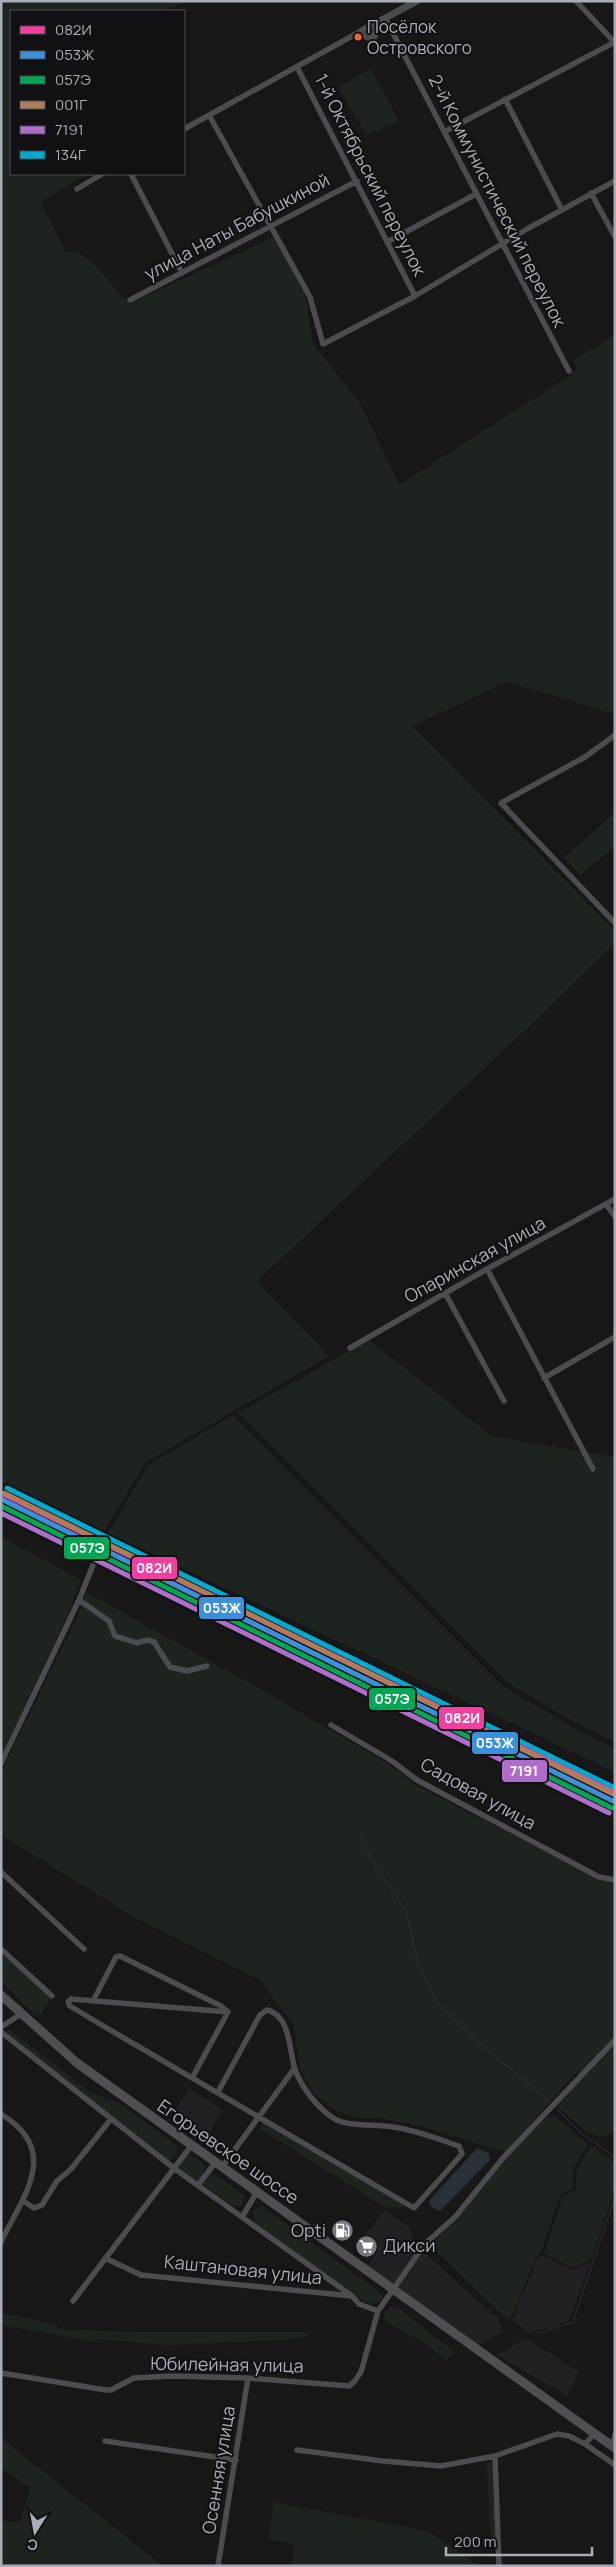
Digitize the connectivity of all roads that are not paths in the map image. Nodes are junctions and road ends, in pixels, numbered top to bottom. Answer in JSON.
{"nodes":[{"id":1,"x":417,"y":1,"type":"edge"},
{"id":2,"x":576,"y":1,"type":"edge"},
{"id":3,"x":382,"y":20,"type":"junction"},
{"id":4,"x":364,"y":30,"type":"junction"},
{"id":5,"x":615,"y":42,"type":"edge"},
{"id":6,"x":297,"y":67,"type":"junction"},
{"id":7,"x":505,"y":99,"type":"junction"},
{"id":8,"x":209,"y":115,"type":"junction"},
{"id":9,"x":185,"y":128,"type":"edge"},
{"id":10,"x":444,"y":132,"type":"junction"},
{"id":11,"x":100,"y":175,"type":"edge"},
{"id":12,"x":132,"y":175,"type":"edge"},
{"id":13,"x":357,"y":181,"type":"junction"},
{"id":14,"x":615,"y":181,"type":"edge"},
{"id":15,"x":77,"y":189,"type":"dead end"},
{"id":16,"x":476,"y":194,"type":"junction"},
{"id":17,"x":591,"y":194,"type":"junction"},
{"id":18,"x":562,"y":210,"type":"junction"},
{"id":19,"x":271,"y":226,"type":"junction"},
{"id":20,"x":615,"y":237,"type":"edge"},
{"id":21,"x":389,"y":241,"type":"junction"},
{"id":22,"x":501,"y":244,"type":"junction"},
{"id":23,"x":182,"y":273,"type":"junction"},
{"id":24,"x":415,"y":296,"type":"junction"},
{"id":25,"x":130,"y":300,"type":"dead end"},
{"id":26,"x":568,"y":370,"type":"dead end"},
{"id":27,"x":615,"y":735,"type":"edge"},
{"id":28,"x":615,"y":923,"type":"edge"},
{"id":29,"x":615,"y":1199,"type":"edge"},
{"id":30,"x":606,"y":1204,"type":"junction"},
{"id":31,"x":615,"y":1217,"type":"edge"},
{"id":32,"x":487,"y":1268,"type":"junction"},
{"id":33,"x":445,"y":1293,"type":"junction"},
{"id":34,"x":615,"y":1337,"type":"edge"},
{"id":35,"x":350,"y":1348,"type":"dead end"},
{"id":36,"x":544,"y":1378,"type":"junction"},
{"id":37,"x":504,"y":1401,"type":"dead end"},
{"id":38,"x":593,"y":1469,"type":"dead end"},
{"id":39,"x":97,"y":1555,"type":"dead end"},
{"id":40,"x":79,"y":1600,"type":"junction"},
{"id":41,"x":207,"y":1666,"type":"dead end"},
{"id":42,"x":331,"y":1725,"type":"dead end"},
{"id":43,"x":1,"y":1763,"type":"edge"},
{"id":44,"x":1,"y":1872,"type":"edge"},
{"id":45,"x":615,"y":1880,"type":"edge"},
{"id":46,"x":1,"y":1949,"type":"edge"},
{"id":47,"x":84,"y":1949,"type":"dead end"},
{"id":48,"x":1,"y":1995,"type":"edge"},
{"id":49,"x":52,"y":1996,"type":"dead end"},
{"id":50,"x":93,"y":2001,"type":"junction"},
{"id":51,"x":228,"y":2012,"type":"junction"},
{"id":52,"x":21,"y":2014,"type":"junction"},
{"id":53,"x":1,"y":2027,"type":"edge"},
{"id":54,"x":1,"y":2032,"type":"edge"},
{"id":55,"x":615,"y":2040,"type":"edge"},
{"id":56,"x":294,"y":2069,"type":"junction"},
{"id":57,"x":192,"y":2078,"type":"junction"},
{"id":58,"x":218,"y":2092,"type":"junction"},
{"id":59,"x":1,"y":2114,"type":"edge"},
{"id":60,"x":259,"y":2117,"type":"junction"},
{"id":61,"x":111,"y":2119,"type":"junction"},
{"id":62,"x":191,"y":2146,"type":"junction"},
{"id":63,"x":218,"y":2165,"type":"junction"},
{"id":64,"x":175,"y":2169,"type":"junction"},
{"id":65,"x":198,"y":2185,"type":"junction"},
{"id":66,"x":257,"y":2192,"type":"junction"},
{"id":67,"x":23,"y":2201,"type":"junction"},
{"id":68,"x":242,"y":2217,"type":"junction"},
{"id":69,"x":1,"y":2242,"type":"edge"},
{"id":70,"x":105,"y":2258,"type":"junction"},
{"id":71,"x":392,"y":2289,"type":"junction"},
{"id":72,"x":352,"y":2296,"type":"junction"},
{"id":73,"x":73,"y":2301,"type":"dead end"},
{"id":74,"x":378,"y":2311,"type":"junction"},
{"id":75,"x":1,"y":2374,"type":"edge"},
{"id":76,"x":248,"y":2378,"type":"junction"},
{"id":77,"x":594,"y":2434,"type":"junction"},
{"id":78,"x":615,"y":2435,"type":"edge"},
{"id":79,"x":105,"y":2441,"type":"dead end"},
{"id":80,"x":584,"y":2444,"type":"junction"},
{"id":81,"x":613,"y":2447,"type":"edge"},
{"id":82,"x":297,"y":2450,"type":"dead end"},
{"id":83,"x":495,"y":2456,"type":"junction"},
{"id":84,"x":236,"y":2460,"type":"junction"},
{"id":85,"x":615,"y":2465,"type":"edge"},
{"id":86,"x":218,"y":2566,"type":"edge"},
{"id":87,"x":500,"y":2566,"type":"edge"}],
"edges":[{"from":1,"to":3,"type":"street"},
{"from":2,"to":5,"type":"street"},
{"from":3,"to":4,"type":"street"},
{"from":3,"to":4,"type":"street"},
{"from":3,"to":10,"type":"street","name":"2-й Коммунистический переулок"},
{"from":4,"to":6,"type":"street"},
{"from":5,"to":7,"type":"street"},
{"from":6,"to":8,"type":"street"},
{"from":6,"to":13,"type":"street","name":"1-й Октябрьский переулок"},
{"from":7,"to":10,"type":"street"},
{"from":7,"to":18,"type":"street"},
{"from":8,"to":9,"type":"street"},
{"from":8,"to":19,"type":"street"},
{"from":10,"to":16,"type":"street","name":"2-й Коммунистический переулок"},
{"from":11,"to":15,"type":"street"},
{"from":12,"to":23,"type":"street"},
{"from":13,"to":19,"type":"street","name":"улица Наты Бабушкиной"},
{"from":13,"to":21,"type":"street","name":"1-й Октябрьский переулок"},
{"from":14,"to":17,"type":"street"},
{"from":16,"to":21,"type":"street"},
{"from":16,"to":22,"type":"street","name":"2-й Коммунистический переулок"},
{"from":17,"to":18,"type":"street"},
{"from":17,"to":20,"type":"street"},
{"from":18,"to":22,"type":"street"},
{"from":19,"to":23,"type":"street","name":"улица Наты Бабушкиной"},
{"from":19,"to":24,"type":"street"},
{"from":21,"to":24,"type":"street","name":"1-й Октябрьский переулок"},
{"from":22,"to":24,"type":"street"},
{"from":22,"to":26,"type":"street","name":"2-й Коммунистический переулок"},
{"from":23,"to":25,"type":"street","name":"улица Наты Бабушкиной"},
{"from":27,"to":28,"type":"street"},
{"from":29,"to":30,"type":"street","name":"Опаринская улица"},
{"from":30,"to":31,"type":"street"},
{"from":30,"to":32,"type":"street","name":"Опаринская улица"},
{"from":32,"to":33,"type":"street","name":"Опаринская улица"},
{"from":32,"to":36,"type":"street"},
{"from":33,"to":35,"type":"street","name":"Опаринская улица"},
{"from":33,"to":37,"type":"street"},
{"from":34,"to":36,"type":"street"},
{"from":36,"to":38,"type":"street"},
{"from":39,"to":40,"type":"street"},
{"from":40,"to":41,"type":"street"},
{"from":40,"to":43,"type":"street"},
{"from":42,"to":45,"type":"street","name":"Садовая улица"},
{"from":44,"to":47,"type":"street"},
{"from":46,"to":49,"type":"street"},
{"from":48,"to":52,"type":"main road","name":"Егорьевское шоссе"},
{"from":50,"to":51,"type":"street"},
{"from":50,"to":51,"type":"street"},
{"from":50,"to":57,"type":"street"},
{"from":51,"to":57,"type":"street"},
{"from":52,"to":53,"type":"street"},
{"from":52,"to":62,"type":"main road","name":"Егорьевское шоссе"},
{"from":54,"to":61,"type":"street"},
{"from":55,"to":71,"type":"street","name":"Юбилейная улица"},
{"from":56,"to":58,"type":"street"},
{"from":56,"to":60,"type":"street"},
{"from":56,"to":60,"type":"street"},
{"from":57,"to":58,"type":"street"},
{"from":58,"to":60,"type":"street"},
{"from":59,"to":67,"type":"street"},
{"from":60,"to":63,"type":"street"},
{"from":61,"to":64,"type":"street"},
{"from":61,"to":67,"type":"street"},
{"from":62,"to":63,"type":"main road","name":"Егорьевское шоссе"},
{"from":62,"to":64,"type":"street"},
{"from":63,"to":65,"type":"street"},
{"from":63,"to":66,"type":"main road","name":"Егорьевское шоссе"},
{"from":64,"to":65,"type":"street"},
{"from":64,"to":70,"type":"street"},
{"from":65,"to":68,"type":"street"},
{"from":66,"to":68,"type":"street"},
{"from":66,"to":71,"type":"main road","name":"Егорьевское шоссе"},
{"from":67,"to":69,"type":"street"},
{"from":68,"to":72,"type":"street"},
{"from":70,"to":72,"type":"street","name":"Каштановая улица"},
{"from":70,"to":73,"type":"street"},
{"from":71,"to":74,"type":"street","name":"Юбилейная улица"},
{"from":71,"to":77,"type":"main road","name":"Егорьевское шоссе"},
{"from":72,"to":74,"type":"street","name":"Каштановая улица"},
{"from":74,"to":76,"type":"street","name":"Юбилейная улица"},
{"from":75,"to":76,"type":"street","name":"Юбилейная улица"},
{"from":76,"to":84,"type":"street","name":"Осенняя улица"},
{"from":77,"to":80,"type":"street"},
{"from":77,"to":81,"type":"main road","name":"Егорьевское шоссе"},
{"from":78,"to":81,"type":"street"},
{"from":79,"to":84,"type":"street"},
{"from":80,"to":83,"type":"street"},
{"from":80,"to":85,"type":"street"},
{"from":82,"to":83,"type":"street"},
{"from":83,"to":87,"type":"street"},
{"from":84,"to":86,"type":"street","name":"Осенняя улица"}]}
